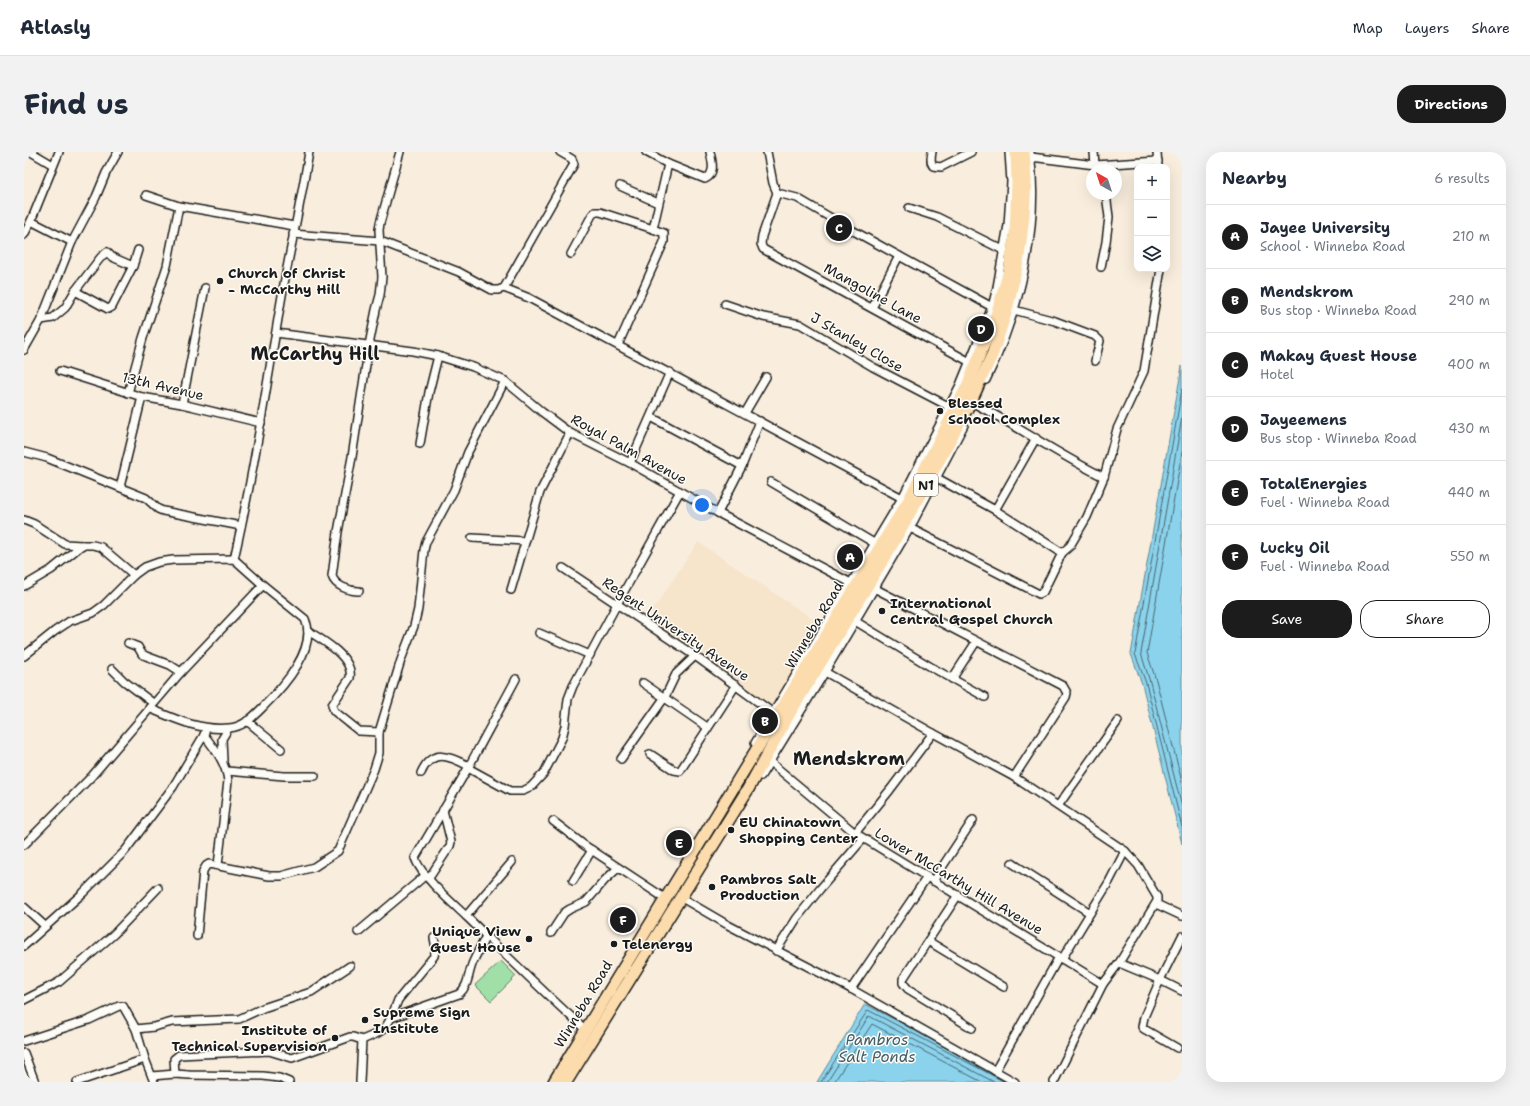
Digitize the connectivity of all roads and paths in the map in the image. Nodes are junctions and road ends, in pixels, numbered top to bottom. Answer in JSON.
{"nodes":[{"id":1,"x":31,"y":152,"type":"edge"},
{"id":2,"x":59,"y":152,"type":"edge"},
{"id":3,"x":118,"y":152,"type":"edge"},
{"id":4,"x":309,"y":152,"type":"edge"},
{"id":5,"x":400,"y":152,"type":"edge"},
{"id":6,"x":560,"y":152,"type":"edge"},
{"id":7,"x":646,"y":152,"type":"edge"},
{"id":8,"x":710,"y":152,"type":"edge"},
{"id":9,"x":767,"y":152,"type":"edge"},
{"id":10,"x":932,"y":152,"type":"edge"},
{"id":11,"x":971,"y":152,"type":"edge"},
{"id":12,"x":1009,"y":152,"type":"edge"},
{"id":13,"x":1016,"y":152,"type":"edge"},
{"id":14,"x":1094,"y":152,"type":"edge"},
{"id":15,"x":1157,"y":152,"type":"edge"},
{"id":16,"x":1029,"y":154,"type":"edge"},
{"id":17,"x":668,"y":164,"type":"junction"},
{"id":18,"x":1088,"y":164,"type":"edge"},
{"id":19,"x":1099,"y":164,"type":"edge"},
{"id":20,"x":1158,"y":164,"type":"edge"},
{"id":21,"x":53,"y":165,"type":"junction"},
{"id":22,"x":1122,"y":165,"type":"edge"},
{"id":23,"x":1134,"y":165,"type":"edge"},
{"id":24,"x":620,"y":186,"type":"dead end"},
{"id":25,"x":777,"y":193,"type":"junction"},
{"id":26,"x":146,"y":195,"type":"dead end"},
{"id":27,"x":1107,"y":200,"type":"edge"},
{"id":28,"x":658,"y":203,"type":"junction"},
{"id":29,"x":179,"y":206,"type":"junction"},
{"id":30,"x":909,"y":208,"type":"dead end"},
{"id":31,"x":32,"y":222,"type":"junction"},
{"id":32,"x":294,"y":226,"type":"junction"},
{"id":33,"x":653,"y":229,"type":"junction"},
{"id":34,"x":293,"y":234,"type":"junction"},
{"id":35,"x":24,"y":235,"type":"edge"},
{"id":36,"x":380,"y":241,"type":"junction"},
{"id":37,"x":72,"y":242,"type":"junction"},
{"id":38,"x":138,"y":250,"type":"dead end"},
{"id":39,"x":1004,"y":251,"type":"junction"},
{"id":40,"x":571,"y":254,"type":"dead end"},
{"id":41,"x":899,"y":256,"type":"junction"},
{"id":42,"x":133,"y":266,"type":"junction"},
{"id":43,"x":1101,"y":267,"type":"dead end"},
{"id":44,"x":1160,"y":272,"type":"edge"},
{"id":45,"x":205,"y":288,"type":"dead end"},
{"id":46,"x":504,"y":288,"type":"junction"},
{"id":47,"x":75,"y":291,"type":"junction"},
{"id":48,"x":725,"y":304,"type":"dead end"},
{"id":49,"x":992,"y":307,"type":"junction"},
{"id":50,"x":872,"y":308,"type":"junction"},
{"id":51,"x":1014,"y":310,"type":"junction"},
{"id":52,"x":41,"y":320,"type":"junction"},
{"id":53,"x":276,"y":333,"type":"junction"},
{"id":54,"x":369,"y":345,"type":"junction"},
{"id":55,"x":618,"y":345,"type":"junction"},
{"id":56,"x":24,"y":350,"type":"edge"},
{"id":57,"x":438,"y":356,"type":"junction"},
{"id":58,"x":1095,"y":361,"type":"dead end"},
{"id":59,"x":970,"y":362,"type":"junction"},
{"id":60,"x":60,"y":371,"type":"dead end"},
{"id":61,"x":670,"y":372,"type":"junction"},
{"id":62,"x":766,"y":377,"type":"dead end"},
{"id":63,"x":506,"y":381,"type":"junction"},
{"id":64,"x":128,"y":393,"type":"junction"},
{"id":65,"x":142,"y":398,"type":"junction"},
{"id":66,"x":182,"y":404,"type":"junction"},
{"id":67,"x":975,"y":404,"type":"junction"},
{"id":68,"x":950,"y":407,"type":"junction"},
{"id":69,"x":745,"y":413,"type":"junction"},
{"id":70,"x":651,"y":416,"type":"junction"},
{"id":71,"x":760,"y":421,"type":"junction"},
{"id":72,"x":261,"y":424,"type":"junction"},
{"id":73,"x":570,"y":433,"type":"junction"},
{"id":74,"x":1036,"y":438,"type":"junction"},
{"id":75,"x":944,"y":441,"type":"junction"},
{"id":76,"x":420,"y":444,"type":"dead end"},
{"id":77,"x":24,"y":452,"type":"edge"},
{"id":78,"x":630,"y":463,"type":"junction"},
{"id":79,"x":742,"y":466,"type":"junction"},
{"id":80,"x":1104,"y":477,"type":"junction"},
{"id":81,"x":937,"y":478,"type":"junction"},
{"id":82,"x":771,"y":482,"type":"dead end"},
{"id":83,"x":120,"y":487,"type":"junction"},
{"id":84,"x":680,"y":491,"type":"junction"},
{"id":85,"x":902,"y":498,"type":"junction"},
{"id":86,"x":995,"y":510,"type":"junction"},
{"id":87,"x":718,"y":512,"type":"junction"},
{"id":88,"x":24,"y":520,"type":"edge"},
{"id":89,"x":241,"y":526,"type":"junction"},
{"id":90,"x":910,"y":528,"type":"junction"},
{"id":91,"x":472,"y":538,"type":"dead end"},
{"id":92,"x":525,"y":541,"type":"junction"},
{"id":93,"x":874,"y":543,"type":"junction"},
{"id":94,"x":82,"y":545,"type":"junction"},
{"id":95,"x":1062,"y":553,"type":"junction"},
{"id":96,"x":234,"y":559,"type":"junction"},
{"id":97,"x":563,"y":568,"type":"dead end"},
{"id":98,"x":134,"y":575,"type":"junction"},
{"id":99,"x":851,"y":582,"type":"junction"},
{"id":100,"x":264,"y":585,"type":"junction"},
{"id":101,"x":24,"y":586,"type":"edge"},
{"id":102,"x":874,"y":588,"type":"junction"},
{"id":103,"x":511,"y":590,"type":"dead end"},
{"id":104,"x":358,"y":591,"type":"dead end"},
{"id":105,"x":617,"y":604,"type":"junction"},
{"id":106,"x":855,"y":620,"type":"junction"},
{"id":107,"x":308,"y":631,"type":"junction"},
{"id":108,"x":539,"y":633,"type":"dead end"},
{"id":109,"x":976,"y":642,"type":"junction"},
{"id":110,"x":128,"y":643,"type":"dead end"},
{"id":111,"x":590,"y":655,"type":"junction"},
{"id":112,"x":24,"y":656,"type":"edge"},
{"id":113,"x":695,"y":656,"type":"junction"},
{"id":114,"x":112,"y":669,"type":"dead end"},
{"id":115,"x":181,"y":672,"type":"junction"},
{"id":116,"x":825,"y":672,"type":"junction"},
{"id":117,"x":516,"y":679,"type":"dead end"},
{"id":118,"x":952,"y":679,"type":"junction"},
{"id":119,"x":644,"y":684,"type":"dead end"},
{"id":120,"x":736,"y":685,"type":"junction"},
{"id":121,"x":665,"y":697,"type":"junction"},
{"id":122,"x":985,"y":697,"type":"dead end"},
{"id":123,"x":151,"y":706,"type":"junction"},
{"id":124,"x":772,"y":712,"type":"junction"},
{"id":125,"x":247,"y":721,"type":"junction"},
{"id":126,"x":1118,"y":721,"type":"dead end"},
{"id":127,"x":707,"y":727,"type":"junction"},
{"id":128,"x":228,"y":728,"type":"junction"},
{"id":129,"x":205,"y":732,"type":"junction"},
{"id":130,"x":379,"y":732,"type":"junction"},
{"id":131,"x":933,"y":734,"type":"junction"},
{"id":132,"x":281,"y":749,"type":"dead end"},
{"id":133,"x":650,"y":754,"type":"dead end"},
{"id":134,"x":621,"y":759,"type":"dead end"},
{"id":135,"x":223,"y":761,"type":"junction"},
{"id":136,"x":770,"y":762,"type":"junction"},
{"id":137,"x":469,"y":767,"type":"junction"},
{"id":138,"x":227,"y":771,"type":"junction"},
{"id":139,"x":421,"y":773,"type":"dead end"},
{"id":140,"x":315,"y":776,"type":"dead end"},
{"id":141,"x":1014,"y":777,"type":"junction"},
{"id":142,"x":735,"y":785,"type":"junction"},
{"id":143,"x":748,"y":789,"type":"junction"},
{"id":144,"x":1058,"y":806,"type":"junction"},
{"id":145,"x":443,"y":810,"type":"junction"},
{"id":146,"x":973,"y":820,"type":"dead end"},
{"id":147,"x":553,"y":821,"type":"dead end"},
{"id":148,"x":24,"y":833,"type":"edge"},
{"id":149,"x":855,"y":833,"type":"junction"},
{"id":150,"x":30,"y":839,"type":"junction"},
{"id":151,"x":863,"y":839,"type":"junction"},
{"id":152,"x":24,"y":845,"type":"edge"},
{"id":153,"x":592,"y":850,"type":"junction"},
{"id":154,"x":1125,"y":851,"type":"junction"},
{"id":155,"x":512,"y":862,"type":"dead end"},
{"id":156,"x":1012,"y":863,"type":"dead end"},
{"id":157,"x":218,"y":865,"type":"junction"},
{"id":158,"x":618,"y":868,"type":"junction"},
{"id":159,"x":428,"y":877,"type":"junction"},
{"id":160,"x":930,"y":879,"type":"junction"},
{"id":161,"x":573,"y":881,"type":"dead end"},
{"id":162,"x":158,"y":888,"type":"dead end"},
{"id":163,"x":958,"y":895,"type":"junction"},
{"id":164,"x":680,"y":897,"type":"junction"},
{"id":165,"x":666,"y":898,"type":"junction"},
{"id":166,"x":1156,"y":904,"type":"junction"},
{"id":167,"x":24,"y":907,"type":"edge"},
{"id":168,"x":1090,"y":913,"type":"junction"},
{"id":169,"x":466,"y":916,"type":"junction"},
{"id":170,"x":1182,"y":916,"type":"edge"},
{"id":171,"x":45,"y":926,"type":"junction"},
{"id":172,"x":358,"y":932,"type":"dead end"},
{"id":173,"x":551,"y":933,"type":"dead end"},
{"id":174,"x":197,"y":936,"type":"dead end"},
{"id":175,"x":486,"y":936,"type":"junction"},
{"id":176,"x":1182,"y":936,"type":"edge"},
{"id":177,"x":434,"y":938,"type":"dead end"},
{"id":178,"x":928,"y":941,"type":"junction"},
{"id":179,"x":24,"y":946,"type":"edge"},
{"id":180,"x":776,"y":951,"type":"junction"},
{"id":181,"x":632,"y":952,"type":"junction"},
{"id":182,"x":644,"y":955,"type":"junction"},
{"id":183,"x":1061,"y":958,"type":"junction"},
{"id":184,"x":1119,"y":963,"type":"junction"},
{"id":185,"x":350,"y":966,"type":"dead end"},
{"id":186,"x":1160,"y":980,"type":"junction"},
{"id":187,"x":1103,"y":984,"type":"junction"},
{"id":188,"x":1004,"y":987,"type":"dead end"},
{"id":189,"x":851,"y":989,"type":"junction"},
{"id":190,"x":1182,"y":990,"type":"edge"},
{"id":191,"x":24,"y":1000,"type":"edge"},
{"id":192,"x":392,"y":1018,"type":"junction"},
{"id":193,"x":972,"y":1028,"type":"dead end"},
{"id":194,"x":136,"y":1029,"type":"junction"},
{"id":195,"x":586,"y":1030,"type":"junction"},
{"id":196,"x":362,"y":1040,"type":"junction"},
{"id":197,"x":24,"y":1041,"type":"edge"},
{"id":198,"x":1178,"y":1048,"type":"dead end"},
{"id":199,"x":24,"y":1053,"type":"edge"},
{"id":200,"x":145,"y":1059,"type":"junction"},
{"id":201,"x":995,"y":1071,"type":"junction"},
{"id":202,"x":175,"y":1074,"type":"junction"},
{"id":203,"x":211,"y":1078,"type":"edge"},
{"id":204,"x":153,"y":1079,"type":"edge"},
{"id":205,"x":264,"y":1079,"type":"edge"},
{"id":206,"x":35,"y":1082,"type":"edge"},
{"id":207,"x":77,"y":1082,"type":"edge"},
{"id":208,"x":289,"y":1082,"type":"edge"},
{"id":209,"x":360,"y":1082,"type":"edge"},
{"id":210,"x":554,"y":1082,"type":"edge"},
{"id":211,"x":566,"y":1082,"type":"edge"},
{"id":212,"x":1015,"y":1082,"type":"edge"},
{"id":213,"x":1054,"y":1082,"type":"edge"}],
"edges":[{"from":1,"to":21,"type":"street"},
{"from":2,"to":21,"type":"street"},
{"from":3,"to":37,"type":"street"},
{"from":4,"to":32,"type":"street"},
{"from":5,"to":36,"type":"street"},
{"from":6,"to":46,"type":"street"},
{"from":7,"to":17,"type":"street"},
{"from":8,"to":17,"type":"street"},
{"from":9,"to":25,"type":"street"},
{"from":10,"to":11,"type":"street"},
{"from":12,"to":39,"type":"street"},
{"from":13,"to":75,"type":"highway","name":"Winneba Road","number":"N1"},
{"from":14,"to":19,"type":"street"},
{"from":15,"to":20,"type":"street"},
{"from":16,"to":18,"type":"street"},
{"from":16,"to":51,"type":"street"},
{"from":16,"to":75,"type":"highway","name":"Winneba Road","number":"N1"},
{"from":17,"to":28,"type":"street"},
{"from":21,"to":31,"type":"street"},
{"from":22,"to":23,"type":"street"},
{"from":24,"to":28,"type":"street"},
{"from":25,"to":41,"type":"street"},
{"from":25,"to":50,"type":"street","name":"Mangoline Lane"},
{"from":26,"to":29,"type":"street"},
{"from":27,"to":43,"type":"street"},
{"from":28,"to":33,"type":"street"},
{"from":29,"to":32,"type":"street"},
{"from":29,"to":64,"type":"street"},
{"from":30,"to":39,"type":"street"},
{"from":31,"to":35,"type":"street"},
{"from":31,"to":37,"type":"street"},
{"from":32,"to":34,"type":"street"},
{"from":33,"to":40,"type":"street"},
{"from":33,"to":55,"type":"street"},
{"from":34,"to":36,"type":"street"},
{"from":34,"to":53,"type":"street"},
{"from":36,"to":46,"type":"street"},
{"from":36,"to":54,"type":"street"},
{"from":37,"to":52,"type":"street"},
{"from":38,"to":42,"type":"street"},
{"from":39,"to":49,"type":"street"},
{"from":41,"to":49,"type":"street"},
{"from":41,"to":50,"type":"street"},
{"from":42,"to":47,"type":"street"},
{"from":42,"to":47,"type":"street"},
{"from":44,"to":80,"type":"street"},
{"from":45,"to":66,"type":"street"},
{"from":46,"to":55,"type":"street"},
{"from":47,"to":52,"type":"street"},
{"from":48,"to":68,"type":"street","name":"J Stanley Close"},
{"from":49,"to":59,"type":"street"},
{"from":50,"to":59,"type":"street","name":"Mangoline Lane"},
{"from":51,"to":58,"type":"street"},
{"from":51,"to":67,"type":"street"},
{"from":52,"to":56,"type":"street"},
{"from":53,"to":54,"type":"street","name":"Royal Palm Avenue"},
{"from":53,"to":72,"type":"street"},
{"from":54,"to":57,"type":"street","name":"Royal Palm Avenue"},
{"from":54,"to":104,"type":"street"},
{"from":55,"to":61,"type":"street"},
{"from":57,"to":63,"type":"street","name":"Royal Palm Avenue"},
{"from":57,"to":76,"type":"street"},
{"from":59,"to":68,"type":"street"},
{"from":60,"to":64,"type":"street","name":"13th Avenue"},
{"from":61,"to":69,"type":"street"},
{"from":61,"to":70,"type":"street"},
{"from":62,"to":69,"type":"street"},
{"from":63,"to":73,"type":"street","name":"Royal Palm Avenue"},
{"from":63,"to":130,"type":"street"},
{"from":64,"to":65,"type":"street","name":"13th Avenue"},
{"from":65,"to":66,"type":"street","name":"13th Avenue"},
{"from":65,"to":83,"type":"street"},
{"from":66,"to":72,"type":"street","name":"13th Avenue"},
{"from":67,"to":74,"type":"street"},
{"from":67,"to":75,"type":"street"},
{"from":68,"to":75,"type":"street"},
{"from":69,"to":71,"type":"street"},
{"from":70,"to":78,"type":"street"},
{"from":70,"to":79,"type":"street"},
{"from":71,"to":79,"type":"street"},
{"from":71,"to":85,"type":"street"},
{"from":72,"to":89,"type":"street"},
{"from":73,"to":78,"type":"street","name":"Royal Palm Avenue"},
{"from":73,"to":92,"type":"street"},
{"from":74,"to":80,"type":"street"},
{"from":74,"to":86,"type":"street"},
{"from":75,"to":81,"type":"street"},
{"from":75,"to":85,"type":"street"},
{"from":75,"to":142,"type":"highway","name":"Winneba Road","number":"N1"},
{"from":75,"to":143,"type":"highway","name":"Winneba Road","number":"N1"},
{"from":77,"to":83,"type":"street"},
{"from":78,"to":84,"type":"street","name":"Royal Palm Avenue"},
{"from":79,"to":87,"type":"street"},
{"from":80,"to":95,"type":"street"},
{"from":81,"to":86,"type":"street"},
{"from":81,"to":90,"type":"street"},
{"from":82,"to":93,"type":"street"},
{"from":83,"to":89,"type":"street"},
{"from":84,"to":87,"type":"street","name":"Royal Palm Avenue"},
{"from":84,"to":105,"type":"street"},
{"from":85,"to":93,"type":"street"},
{"from":86,"to":95,"type":"street"},
{"from":87,"to":99,"type":"street","name":"Royal Palm Avenue"},
{"from":88,"to":94,"type":"street"},
{"from":89,"to":96,"type":"street"},
{"from":90,"to":95,"type":"street"},
{"from":90,"to":102,"type":"street"},
{"from":91,"to":92,"type":"street"},
{"from":92,"to":103,"type":"street"},
{"from":93,"to":99,"type":"street"},
{"from":94,"to":98,"type":"street"},
{"from":94,"to":101,"type":"street"},
{"from":96,"to":98,"type":"street"},
{"from":96,"to":100,"type":"street"},
{"from":97,"to":105,"type":"street","name":"Regent University Avenue"},
{"from":98,"to":112,"type":"street"},
{"from":99,"to":124,"type":"street"},
{"from":100,"to":107,"type":"street"},
{"from":100,"to":115,"type":"street"},
{"from":102,"to":106,"type":"street"},
{"from":102,"to":109,"type":"street"},
{"from":105,"to":111,"type":"street"},
{"from":105,"to":113,"type":"street","name":"Regent University Avenue"},
{"from":106,"to":116,"type":"street"},
{"from":106,"to":118,"type":"street"},
{"from":107,"to":125,"type":"street"},
{"from":107,"to":130,"type":"street"},
{"from":108,"to":111,"type":"street"},
{"from":109,"to":118,"type":"street"},
{"from":109,"to":141,"type":"street"},
{"from":110,"to":115,"type":"street"},
{"from":111,"to":137,"type":"street"},
{"from":113,"to":120,"type":"street","name":"Regent University Avenue"},
{"from":113,"to":121,"type":"street"},
{"from":114,"to":123,"type":"street"},
{"from":115,"to":123,"type":"street"},
{"from":116,"to":131,"type":"street"},
{"from":116,"to":136,"type":"street"},
{"from":117,"to":137,"type":"street"},
{"from":118,"to":122,"type":"street"},
{"from":119,"to":121,"type":"street"},
{"from":120,"to":124,"type":"street","name":"Regent University Avenue"},
{"from":120,"to":127,"type":"street"},
{"from":121,"to":127,"type":"street"},
{"from":121,"to":134,"type":"street"},
{"from":123,"to":129,"type":"street"},
{"from":123,"to":150,"type":"street"},
{"from":124,"to":142,"type":"street"},
{"from":125,"to":128,"type":"street"},
{"from":125,"to":132,"type":"street"},
{"from":126,"to":144,"type":"street"},
{"from":127,"to":133,"type":"street"},
{"from":128,"to":129,"type":"street"},
{"from":128,"to":135,"type":"street"},
{"from":129,"to":135,"type":"street"},
{"from":129,"to":171,"type":"street"},
{"from":130,"to":157,"type":"street"},
{"from":131,"to":141,"type":"street"},
{"from":131,"to":149,"type":"street"},
{"from":135,"to":138,"type":"street"},
{"from":136,"to":143,"type":"street"},
{"from":136,"to":149,"type":"street","name":"Lower McCarthy Hill Avenue"},
{"from":137,"to":139,"type":"street"},
{"from":137,"to":145,"type":"street"},
{"from":138,"to":140,"type":"street"},
{"from":138,"to":157,"type":"street"},
{"from":141,"to":144,"type":"street"},
{"from":142,"to":165,"type":"highway","name":"Winneba Road","number":"N1"},
{"from":143,"to":164,"type":"highway","name":"Winneba Road","number":"N1"},
{"from":144,"to":154,"type":"street"},
{"from":145,"to":159,"type":"street"},
{"from":145,"to":159,"type":"street"},
{"from":146,"to":160,"type":"street"},
{"from":147,"to":153,"type":"street"},
{"from":148,"to":150,"type":"street"},
{"from":149,"to":151,"type":"street","name":"Lower McCarthy Hill Avenue"},
{"from":150,"to":152,"type":"street"},
{"from":151,"to":160,"type":"street","name":"Lower McCarthy Hill Avenue"},
{"from":151,"to":180,"type":"street"},
{"from":153,"to":158,"type":"street"},
{"from":153,"to":161,"type":"street"},
{"from":154,"to":166,"type":"street"},
{"from":154,"to":168,"type":"street"},
{"from":155,"to":169,"type":"street"},
{"from":156,"to":168,"type":"street"},
{"from":157,"to":174,"type":"street"},
{"from":158,"to":165,"type":"street"},
{"from":158,"to":173,"type":"street"},
{"from":159,"to":169,"type":"street"},
{"from":159,"to":172,"type":"street"},
{"from":160,"to":163,"type":"street","name":"Lower McCarthy Hill Avenue"},
{"from":160,"to":189,"type":"street"},
{"from":162,"to":191,"type":"street"},
{"from":163,"to":178,"type":"street"},
{"from":163,"to":183,"type":"street","name":"Lower McCarthy Hill Avenue"},
{"from":164,"to":180,"type":"street"},
{"from":164,"to":182,"type":"highway","name":"Winneba Road","number":"N1"},
{"from":165,"to":181,"type":"highway","name":"Winneba Road","number":"N1"},
{"from":166,"to":170,"type":"street"},
{"from":166,"to":184,"type":"street"},
{"from":167,"to":171,"type":"street"},
{"from":168,"to":183,"type":"street"},
{"from":169,"to":175,"type":"street"},
{"from":171,"to":179,"type":"street"},
{"from":175,"to":192,"type":"street"},
{"from":175,"to":195,"type":"street"},
{"from":176,"to":186,"type":"street"},
{"from":177,"to":192,"type":"street"},
{"from":178,"to":188,"type":"street"},
{"from":178,"to":193,"type":"street"},
{"from":180,"to":189,"type":"street"},
{"from":181,"to":182,"type":"highway"},
{"from":181,"to":195,"type":"highway","name":"Winneba Road","number":"N1"},
{"from":182,"to":211,"type":"highway","name":"Winneba Road","number":"N1"},
{"from":183,"to":187,"type":"street","name":"Lower McCarthy Hill Avenue"},
{"from":183,"to":201,"type":"street"},
{"from":184,"to":186,"type":"street"},
{"from":184,"to":187,"type":"street"},
{"from":185,"to":194,"type":"street"},
{"from":186,"to":190,"type":"street"},
{"from":186,"to":198,"type":"street"},
{"from":187,"to":213,"type":"street"},
{"from":189,"to":201,"type":"street"},
{"from":192,"to":196,"type":"street"},
{"from":194,"to":197,"type":"street"},
{"from":194,"to":200,"type":"street"},
{"from":195,"to":210,"type":"highway","name":"Winneba Road","number":"N1"},
{"from":196,"to":202,"type":"street"},
{"from":196,"to":209,"type":"street"},
{"from":199,"to":206,"type":"street"},
{"from":200,"to":204,"type":"street"},
{"from":200,"to":207,"type":"street"},
{"from":201,"to":212,"type":"street"},
{"from":202,"to":203,"type":"street"},
{"from":202,"to":204,"type":"street"},
{"from":203,"to":205,"type":"street"},
{"from":205,"to":208,"type":"street"}]}
